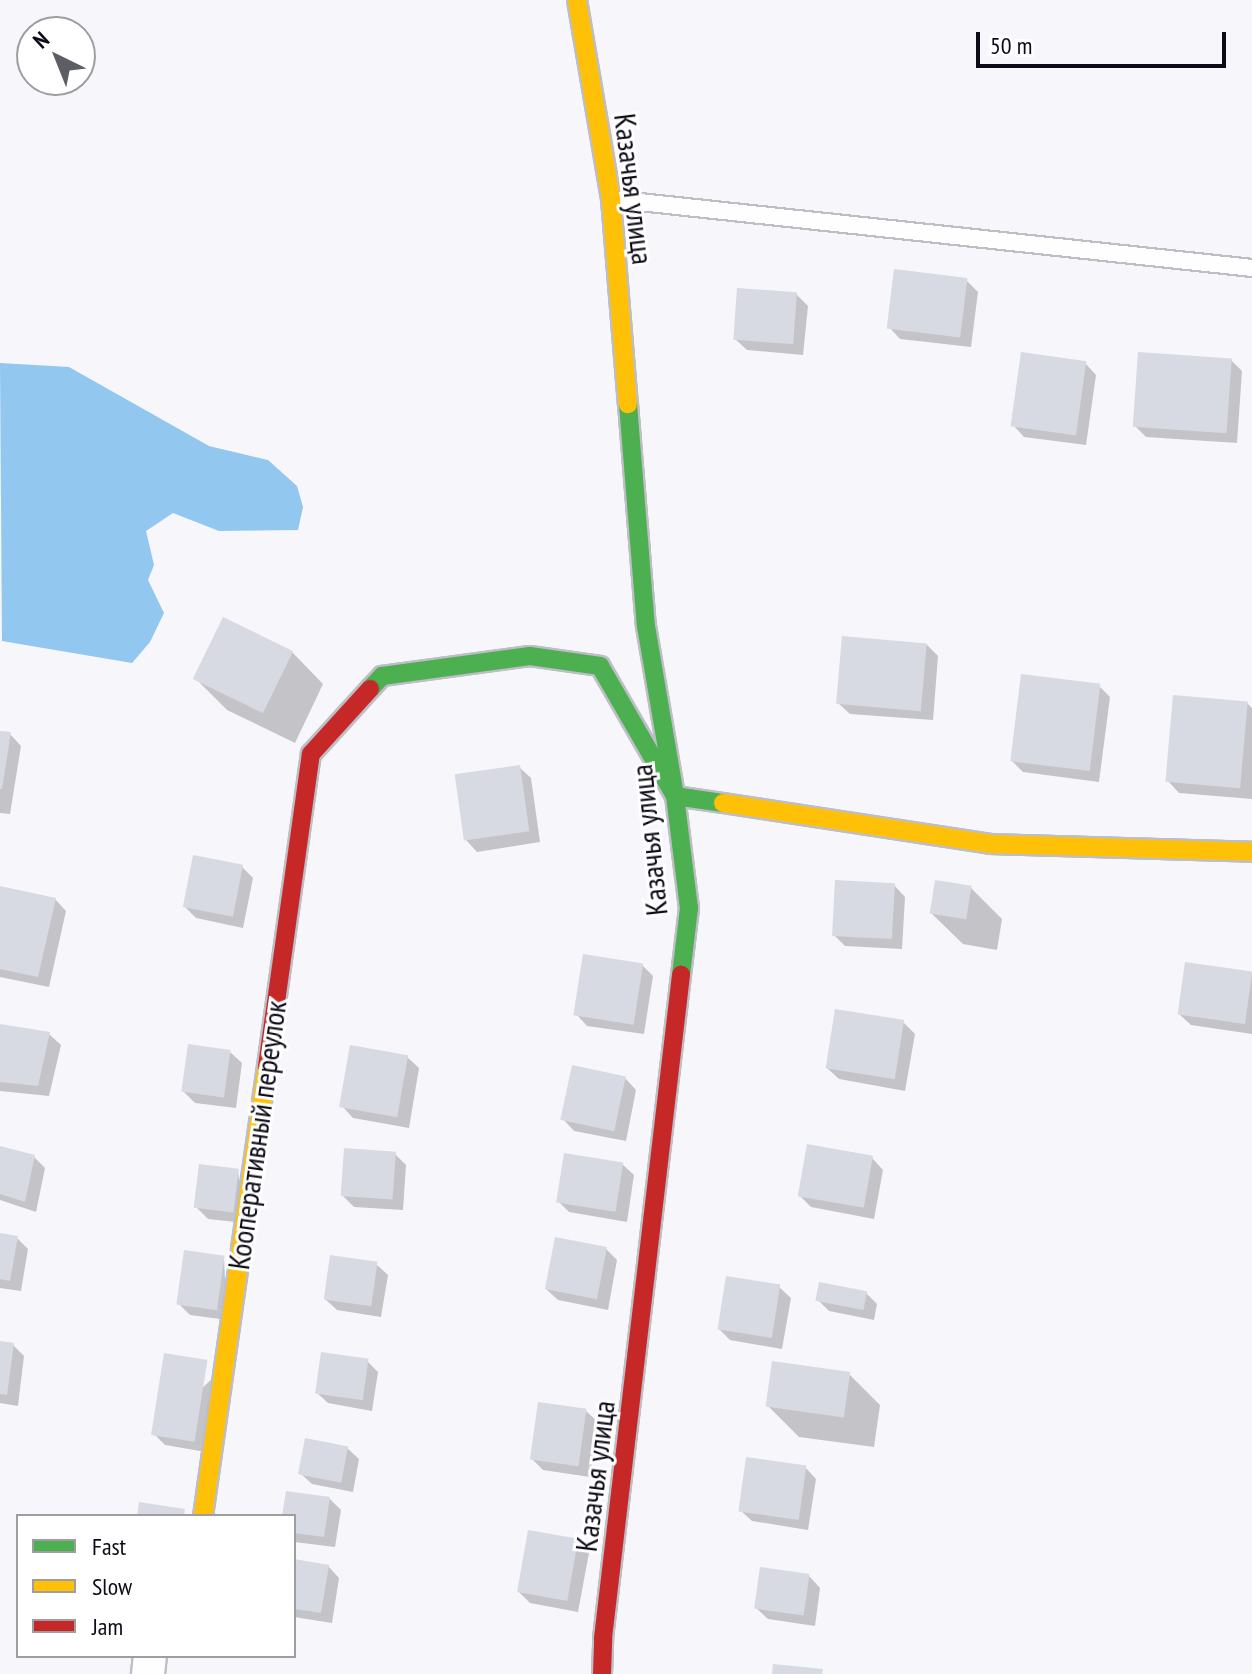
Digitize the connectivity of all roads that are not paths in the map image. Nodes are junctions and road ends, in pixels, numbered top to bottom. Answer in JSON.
{"nodes":[{"id":1,"x":577,"y":0,"type":"edge"},
{"id":2,"x":611,"y":199,"type":"junction"},
{"id":3,"x":1252,"y":268,"type":"edge"},
{"id":4,"x":675,"y":796,"type":"junction"},
{"id":5,"x":1252,"y":852,"type":"edge"},
{"id":6,"x":203,"y":1514,"type":"edge"},
{"id":7,"x":602,"y":1674,"type":"edge"}],
"edges":[{"from":1,"to":2,"type":"street","name":"Казачья улица"},
{"from":2,"to":3,"type":"lane"},
{"from":2,"to":4,"type":"street","name":"Казачья улица"},
{"from":4,"to":5,"type":"street"},
{"from":4,"to":6,"type":"street","name":"Кооперативный переулок"},
{"from":4,"to":7,"type":"street","name":"Казачья улица"}]}
